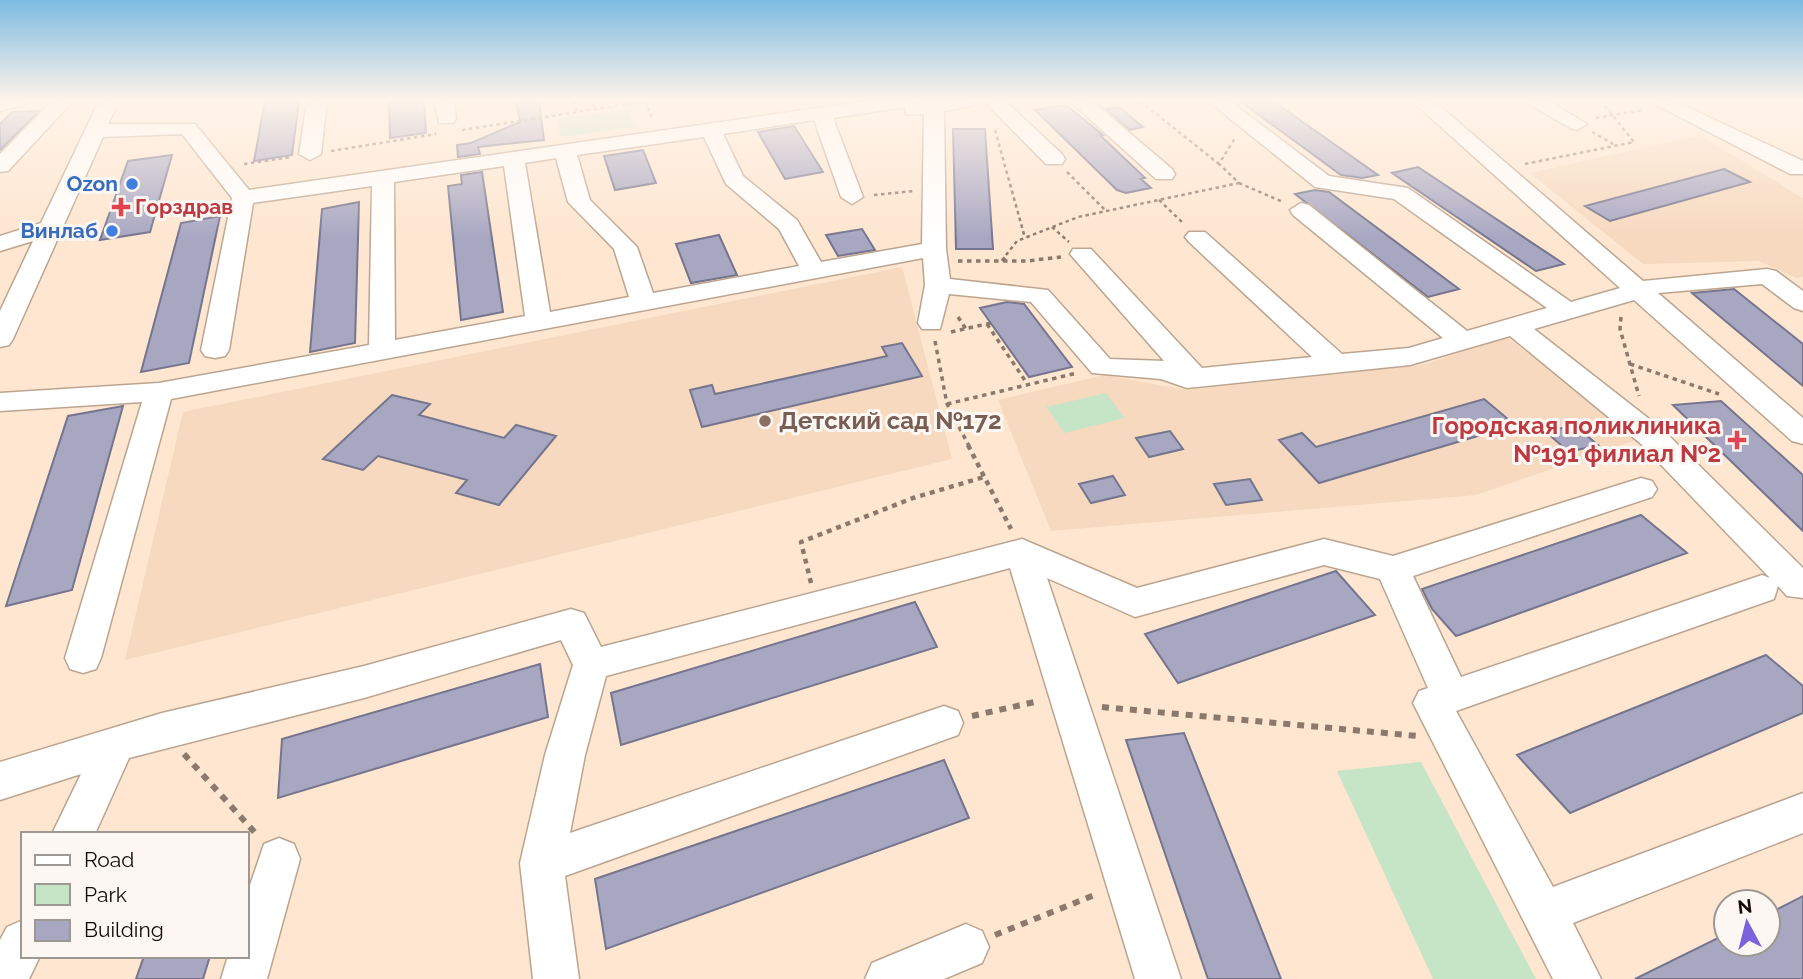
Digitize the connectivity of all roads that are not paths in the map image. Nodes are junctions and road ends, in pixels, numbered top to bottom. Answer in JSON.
{"nodes":[{"id":1,"x":19,"y":147,"type":"edge"},
{"id":2,"x":88,"y":147,"type":"edge"},
{"id":3,"x":203,"y":147,"type":"edge"},
{"id":4,"x":311,"y":147,"type":"edge"},
{"id":5,"x":594,"y":147,"type":"edge"},
{"id":6,"x":719,"y":147,"type":"edge"},
{"id":7,"x":834,"y":147,"type":"edge"},
{"id":8,"x":933,"y":147,"type":"edge"},
{"id":9,"x":1041,"y":147,"type":"edge"},
{"id":10,"x":1133,"y":147,"type":"edge"},
{"id":11,"x":1277,"y":147,"type":"edge"},
{"id":12,"x":1482,"y":147,"type":"edge"},
{"id":13,"x":1753,"y":147,"type":"edge"},
{"id":14,"x":565,"y":151,"type":"junction"},
{"id":15,"x":310,"y":154,"type":"dead end"},
{"id":16,"x":514,"y":158,"type":"junction"},
{"id":17,"x":1054,"y":159,"type":"road end"},
{"id":18,"x":0,"y":166,"type":"edge"},
{"id":19,"x":1801,"y":170,"type":"edge"},
{"id":20,"x":1164,"y":174,"type":"dead end"},
{"id":21,"x":383,"y":177,"type":"junction"},
{"id":22,"x":852,"y":197,"type":"road end"},
{"id":23,"x":243,"y":198,"type":"junction"},
{"id":24,"x":1301,"y":210,"type":"road end"},
{"id":25,"x":51,"y":228,"type":"junction"},
{"id":26,"x":1197,"y":237,"type":"road end"},
{"id":27,"x":0,"y":244,"type":"edge"},
{"id":28,"x":1082,"y":254,"type":"road end"},
{"id":29,"x":936,"y":265,"type":"junction"},
{"id":30,"x":814,"y":271,"type":"junction"},
{"id":31,"x":1630,"y":292,"type":"junction"},
{"id":32,"x":644,"y":303,"type":"junction"},
{"id":33,"x":1803,"y":303,"type":"edge"},
{"id":34,"x":1567,"y":311,"type":"junction"},
{"id":35,"x":539,"y":322,"type":"junction"},
{"id":36,"x":1514,"y":326,"type":"junction"},
{"id":37,"x":932,"y":329,"type":"road end"},
{"id":38,"x":0,"y":339,"type":"edge"},
{"id":39,"x":1462,"y":341,"type":"junction"},
{"id":40,"x":215,"y":350,"type":"dead end"},
{"id":41,"x":382,"y":351,"type":"junction"},
{"id":42,"x":1336,"y":364,"type":"junction"},
{"id":43,"x":1195,"y":378,"type":"junction"},
{"id":44,"x":159,"y":392,"type":"junction"},
{"id":45,"x":0,"y":402,"type":"edge"},
{"id":46,"x":1803,"y":434,"type":"edge"},
{"id":47,"x":1641,"y":489,"type":"dead end"},
{"id":48,"x":1022,"y":552,"type":"junction"},
{"id":49,"x":1394,"y":569,"type":"junction"},
{"id":50,"x":1792,"y":587,"type":"edge"},
{"id":51,"x":83,"y":658,"type":"dead end"},
{"id":52,"x":591,"y":665,"type":"junction"},
{"id":53,"x":1451,"y":696,"type":"junction"},
{"id":54,"x":944,"y":723,"type":"road end"},
{"id":55,"x":115,"y":745,"type":"junction"},
{"id":56,"x":0,"y":781,"type":"edge"},
{"id":57,"x":1803,"y":813,"type":"edge"},
{"id":58,"x":74,"y":832,"type":"edge"},
{"id":59,"x":279,"y":859,"type":"road end"},
{"id":60,"x":542,"y":863,"type":"junction"},
{"id":61,"x":1543,"y":914,"type":"junction"},
{"id":62,"x":21,"y":947,"type":"edge"},
{"id":63,"x":966,"y":947,"type":"road end"},
{"id":64,"x":0,"y":970,"type":"edge"},
{"id":65,"x":244,"y":979,"type":"edge"},
{"id":66,"x":556,"y":979,"type":"edge"},
{"id":67,"x":888,"y":979,"type":"edge"},
{"id":68,"x":1158,"y":979,"type":"edge"},
{"id":69,"x":1578,"y":979,"type":"edge"}],
"edges":[{"from":1,"to":18,"type":"street"},
{"from":2,"to":25,"type":"street"},
{"from":3,"to":23,"type":"street"},
{"from":4,"to":15,"type":"street"},
{"from":5,"to":14,"type":"street"},
{"from":6,"to":30,"type":"street"},
{"from":7,"to":22,"type":"street"},
{"from":8,"to":29,"type":"street"},
{"from":9,"to":17,"type":"street"},
{"from":10,"to":20,"type":"street"},
{"from":11,"to":34,"type":"street"},
{"from":12,"to":31,"type":"street"},
{"from":13,"to":19,"type":"street"},
{"from":14,"to":16,"type":"street"},
{"from":14,"to":32,"type":"street"},
{"from":16,"to":21,"type":"street"},
{"from":16,"to":35,"type":"street"},
{"from":21,"to":23,"type":"street"},
{"from":21,"to":41,"type":"street"},
{"from":23,"to":40,"type":"street"},
{"from":24,"to":39,"type":"street"},
{"from":25,"to":27,"type":"street"},
{"from":25,"to":38,"type":"street"},
{"from":26,"to":42,"type":"street"},
{"from":28,"to":43,"type":"street"},
{"from":29,"to":30,"type":"street"},
{"from":29,"to":37,"type":"street"},
{"from":29,"to":43,"type":"street"},
{"from":30,"to":32,"type":"street"},
{"from":31,"to":33,"type":"street"},
{"from":31,"to":34,"type":"street"},
{"from":31,"to":46,"type":"street"},
{"from":32,"to":35,"type":"street"},
{"from":34,"to":36,"type":"street"},
{"from":35,"to":41,"type":"street"},
{"from":36,"to":39,"type":"street"},
{"from":36,"to":50,"type":"street"},
{"from":39,"to":42,"type":"street"},
{"from":41,"to":44,"type":"street"},
{"from":42,"to":43,"type":"street"},
{"from":44,"to":45,"type":"street"},
{"from":44,"to":51,"type":"street"},
{"from":47,"to":49,"type":"street"},
{"from":48,"to":49,"type":"street"},
{"from":48,"to":52,"type":"street"},
{"from":48,"to":68,"type":"street"},
{"from":49,"to":53,"type":"street"},
{"from":50,"to":53,"type":"street"},
{"from":52,"to":55,"type":"street"},
{"from":52,"to":60,"type":"street"},
{"from":53,"to":61,"type":"street"},
{"from":54,"to":60,"type":"street"},
{"from":55,"to":56,"type":"street"},
{"from":55,"to":58,"type":"street"},
{"from":57,"to":61,"type":"street"},
{"from":59,"to":65,"type":"street"},
{"from":60,"to":66,"type":"street"},
{"from":61,"to":69,"type":"street"},
{"from":62,"to":64,"type":"street"},
{"from":63,"to":67,"type":"street"}]}
